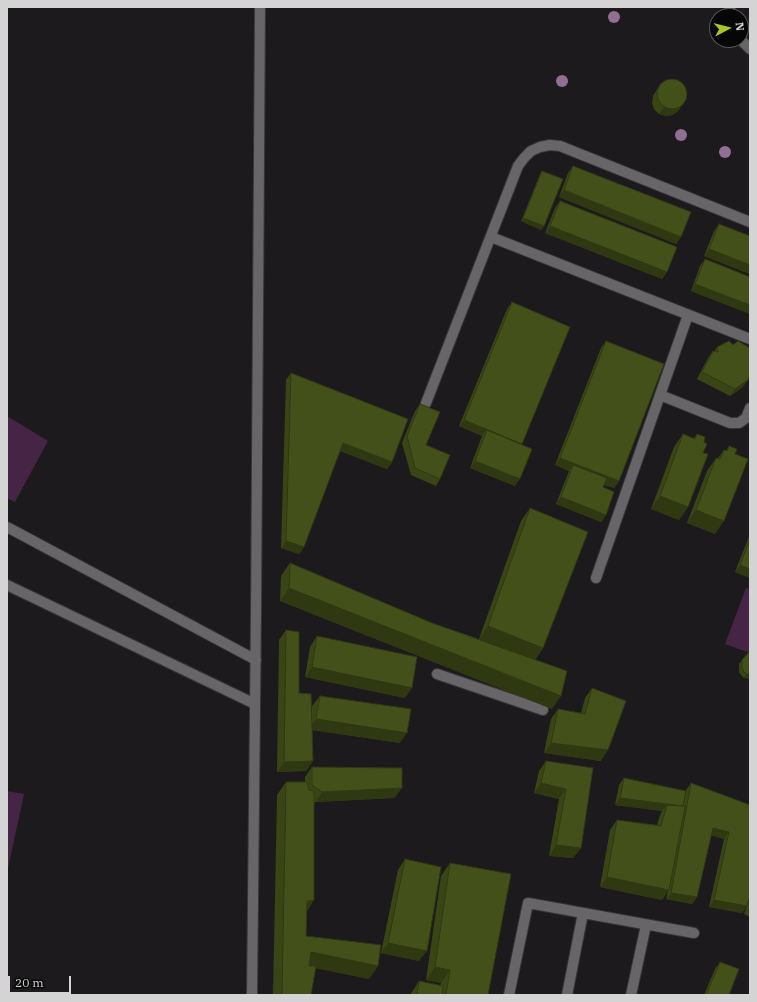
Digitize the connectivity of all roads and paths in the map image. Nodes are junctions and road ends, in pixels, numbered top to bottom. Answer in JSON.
{"nodes":[{"id":1,"x":260,"y":7,"type":"edge"},
{"id":2,"x":750,"y":222,"type":"edge"},
{"id":3,"x":490,"y":237,"type":"junction"},
{"id":4,"x":688,"y":315,"type":"junction"},
{"id":5,"x":750,"y":339,"type":"edge"},
{"id":6,"x":660,"y":395,"type":"junction"},
{"id":7,"x":426,"y":403,"type":"dead end"},
{"id":8,"x":750,"y":408,"type":"edge"},
{"id":9,"x":7,"y":527,"type":"edge"},
{"id":10,"x":596,"y":578,"type":"dead end"},
{"id":11,"x":7,"y":585,"type":"edge"},
{"id":12,"x":256,"y":660,"type":"junction"},
{"id":13,"x":437,"y":674,"type":"dead end"},
{"id":14,"x":255,"y":704,"type":"junction"},
{"id":15,"x":542,"y":710,"type":"dead end"},
{"id":16,"x":583,"y":913,"type":"junction"},
{"id":17,"x":646,"y":924,"type":"junction"},
{"id":18,"x":694,"y":933,"type":"dead end"},
{"id":19,"x":252,"y":995,"type":"edge"},
{"id":20,"x":509,"y":995,"type":"edge"},
{"id":21,"x":567,"y":995,"type":"edge"},
{"id":22,"x":631,"y":995,"type":"edge"}],
"edges":[{"from":1,"to":12,"type":"street"},
{"from":2,"to":3,"type":"street"},
{"from":3,"to":4,"type":"street"},
{"from":3,"to":7,"type":"street"},
{"from":4,"to":5,"type":"street"},
{"from":4,"to":6,"type":"street"},
{"from":6,"to":8,"type":"street"},
{"from":6,"to":10,"type":"street"},
{"from":9,"to":12,"type":"street"},
{"from":11,"to":14,"type":"street"},
{"from":12,"to":14,"type":"street"},
{"from":13,"to":15,"type":"street"},
{"from":14,"to":19,"type":"street"},
{"from":16,"to":17,"type":"street"},
{"from":16,"to":20,"type":"street"},
{"from":16,"to":21,"type":"street"},
{"from":17,"to":18,"type":"street"},
{"from":17,"to":22,"type":"street"}]}
